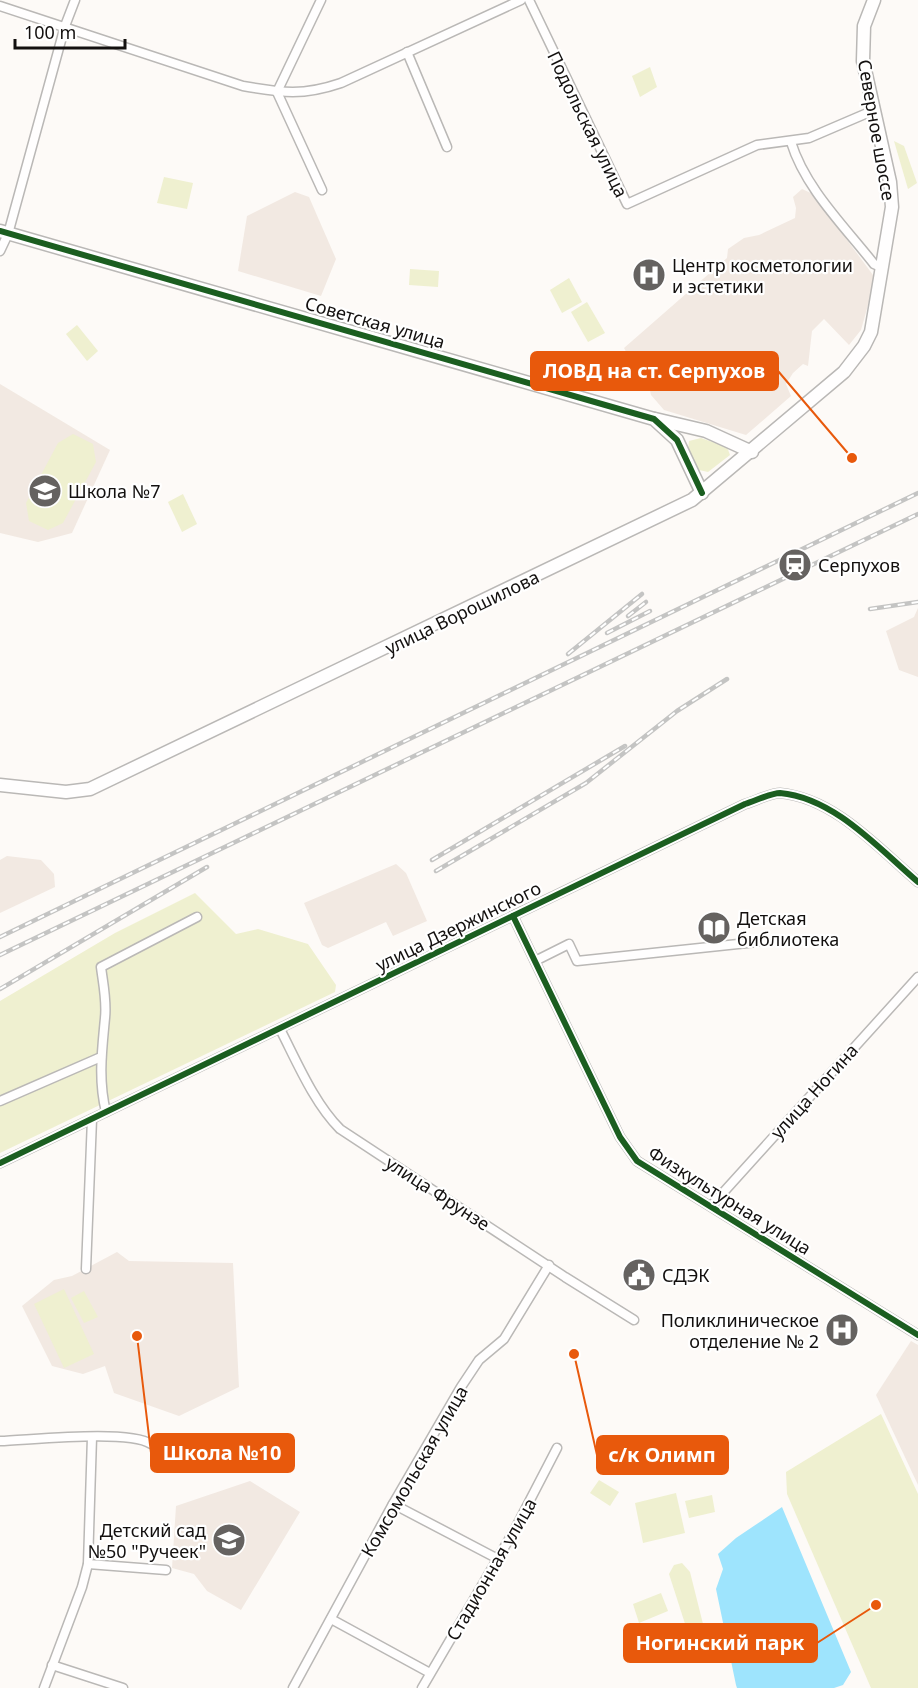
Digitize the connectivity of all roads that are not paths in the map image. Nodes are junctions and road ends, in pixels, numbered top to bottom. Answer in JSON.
{"nodes":[{"id":1,"x":75,"y":0,"type":"edge"},
{"id":2,"x":321,"y":0,"type":"edge"},
{"id":3,"x":521,"y":0,"type":"edge"},
{"id":4,"x":529,"y":0,"type":"edge"},
{"id":5,"x":874,"y":0,"type":"edge"},
{"id":6,"x":0,"y":6,"type":"edge"},
{"id":7,"x":65,"y":26,"type":"junction"},
{"id":8,"x":407,"y":52,"type":"junction"},
{"id":9,"x":277,"y":92,"type":"junction"},
{"id":10,"x":872,"y":111,"type":"junction"},
{"id":11,"x":791,"y":142,"type":"junction"},
{"id":12,"x":447,"y":147,"type":"dead end"},
{"id":13,"x":322,"y":190,"type":"dead end"},
{"id":14,"x":4,"y":232,"type":"edge"},
{"id":15,"x":0,"y":251,"type":"edge"},
{"id":16,"x":883,"y":268,"type":"junction"},
{"id":17,"x":871,"y":332,"type":"joint"},
{"id":18,"x":654,"y":419,"type":"junction"},
{"id":19,"x":706,"y":431,"type":"junction"},
{"id":20,"x":681,"y":451,"type":"junction"},
{"id":21,"x":752,"y":452,"type":"junction"},
{"id":22,"x":702,"y":494,"type":"junction"},
{"id":23,"x":0,"y":785,"type":"edge"},
{"id":24,"x":918,"y":882,"type":"edge"},
{"id":25,"x":513,"y":916,"type":"junction"},
{"id":26,"x":197,"y":917,"type":"dead end"},
{"id":27,"x":757,"y":942,"type":"dead end"},
{"id":28,"x":535,"y":961,"type":"junction"},
{"id":29,"x":918,"y":976,"type":"edge"},
{"id":30,"x":280,"y":1029,"type":"junction"},
{"id":31,"x":101,"y":1057,"type":"junction"},
{"id":32,"x":0,"y":1101,"type":"edge"},
{"id":33,"x":106,"y":1112,"type":"junction"},
{"id":34,"x":92,"y":1119,"type":"junction"},
{"id":35,"x":0,"y":1162,"type":"edge"},
{"id":36,"x":711,"y":1206,"type":"junction"},
{"id":37,"x":549,"y":1265,"type":"junction"},
{"id":38,"x":86,"y":1269,"type":"dead end"},
{"id":39,"x":634,"y":1320,"type":"dead end"},
{"id":40,"x":918,"y":1335,"type":"edge"},
{"id":41,"x":92,"y":1437,"type":"junction"},
{"id":42,"x":0,"y":1441,"type":"edge"},
{"id":43,"x":151,"y":1444,"type":"dead end"},
{"id":44,"x":557,"y":1448,"type":"dead end"},
{"id":45,"x":393,"y":1504,"type":"junction"},
{"id":46,"x":498,"y":1560,"type":"junction"},
{"id":47,"x":88,"y":1564,"type":"junction"},
{"id":48,"x":166,"y":1570,"type":"dead end"},
{"id":49,"x":331,"y":1619,"type":"junction"},
{"id":50,"x":52,"y":1665,"type":"junction"},
{"id":51,"x":430,"y":1673,"type":"junction"},
{"id":52,"x":44,"y":1688,"type":"edge"},
{"id":53,"x":123,"y":1688,"type":"edge"},
{"id":54,"x":293,"y":1688,"type":"edge"},
{"id":55,"x":422,"y":1688,"type":"edge"}],
"edges":[{"from":1,"to":7,"type":"street"},
{"from":2,"to":9,"type":"street"},
{"from":3,"to":8,"type":"street"},
{"from":4,"to":11,"type":"street","name":"Подольская улица"},
{"from":5,"to":10,"type":"main road","name":"Северное шоссе"},
{"from":6,"to":7,"type":"street"},
{"from":7,"to":9,"type":"street"},
{"from":7,"to":14,"type":"street"},
{"from":8,"to":9,"type":"street"},
{"from":8,"to":12,"type":"street"},
{"from":9,"to":13,"type":"street"},
{"from":10,"to":11,"type":"street","name":"Подольская улица"},
{"from":10,"to":16,"type":"main road","name":"Северное шоссе"},
{"from":11,"to":16,"type":"street"},
{"from":14,"to":15,"type":"street"},
{"from":14,"to":18,"type":"main road","name":"Советская улица"},
{"from":16,"to":17,"type":"main road","name":"Северное шоссе"},
{"from":17,"to":21,"type":"main road","name":"улица Ворошилова"},
{"from":18,"to":19,"type":"main road"},
{"from":18,"to":20,"type":"main road","name":"Советская улица"},
{"from":19,"to":20,"type":"main road"},
{"from":19,"to":21,"type":"main road"},
{"from":20,"to":22,"type":"main road","name":"Советская улица"},
{"from":21,"to":22,"type":"main road","name":"улица Ворошилова"},
{"from":22,"to":23,"type":"main road","name":"улица Ворошилова"},
{"from":24,"to":25,"type":"street","name":"улица Дзержинского"},
{"from":25,"to":28,"type":"street","name":"Физкультурная улица"},
{"from":25,"to":30,"type":"street","name":"улица Дзержинского"},
{"from":26,"to":31,"type":"street"},
{"from":27,"to":28,"type":"street"},
{"from":28,"to":36,"type":"street","name":"Физкультурная улица"},
{"from":29,"to":36,"type":"street","name":"улица Ногина"},
{"from":30,"to":33,"type":"street","name":"улица Дзержинского"},
{"from":30,"to":37,"type":"street","name":"улица Фрунзе"},
{"from":31,"to":32,"type":"street"},
{"from":31,"to":33,"type":"street"},
{"from":33,"to":34,"type":"street","name":"улица Дзержинского"},
{"from":34,"to":35,"type":"street","name":"улица Дзержинского"},
{"from":34,"to":38,"type":"street"},
{"from":36,"to":40,"type":"street","name":"Физкультурная улица"},
{"from":37,"to":39,"type":"street","name":"улица Фрунзе"},
{"from":37,"to":45,"type":"street","name":"Комсомольская улица"},
{"from":41,"to":42,"type":"street"},
{"from":41,"to":43,"type":"street"},
{"from":41,"to":47,"type":"street"},
{"from":44,"to":46,"type":"street","name":"Стадионная улица"},
{"from":45,"to":46,"type":"street"},
{"from":45,"to":49,"type":"street","name":"Комсомольская улица"},
{"from":46,"to":51,"type":"street","name":"Стадионная улица"},
{"from":47,"to":48,"type":"street"},
{"from":47,"to":50,"type":"street"},
{"from":49,"to":51,"type":"street"},
{"from":49,"to":54,"type":"street","name":"Комсомольская улица"},
{"from":50,"to":52,"type":"street"},
{"from":50,"to":53,"type":"street"},
{"from":51,"to":55,"type":"street","name":"Стадионная улица"}]}
